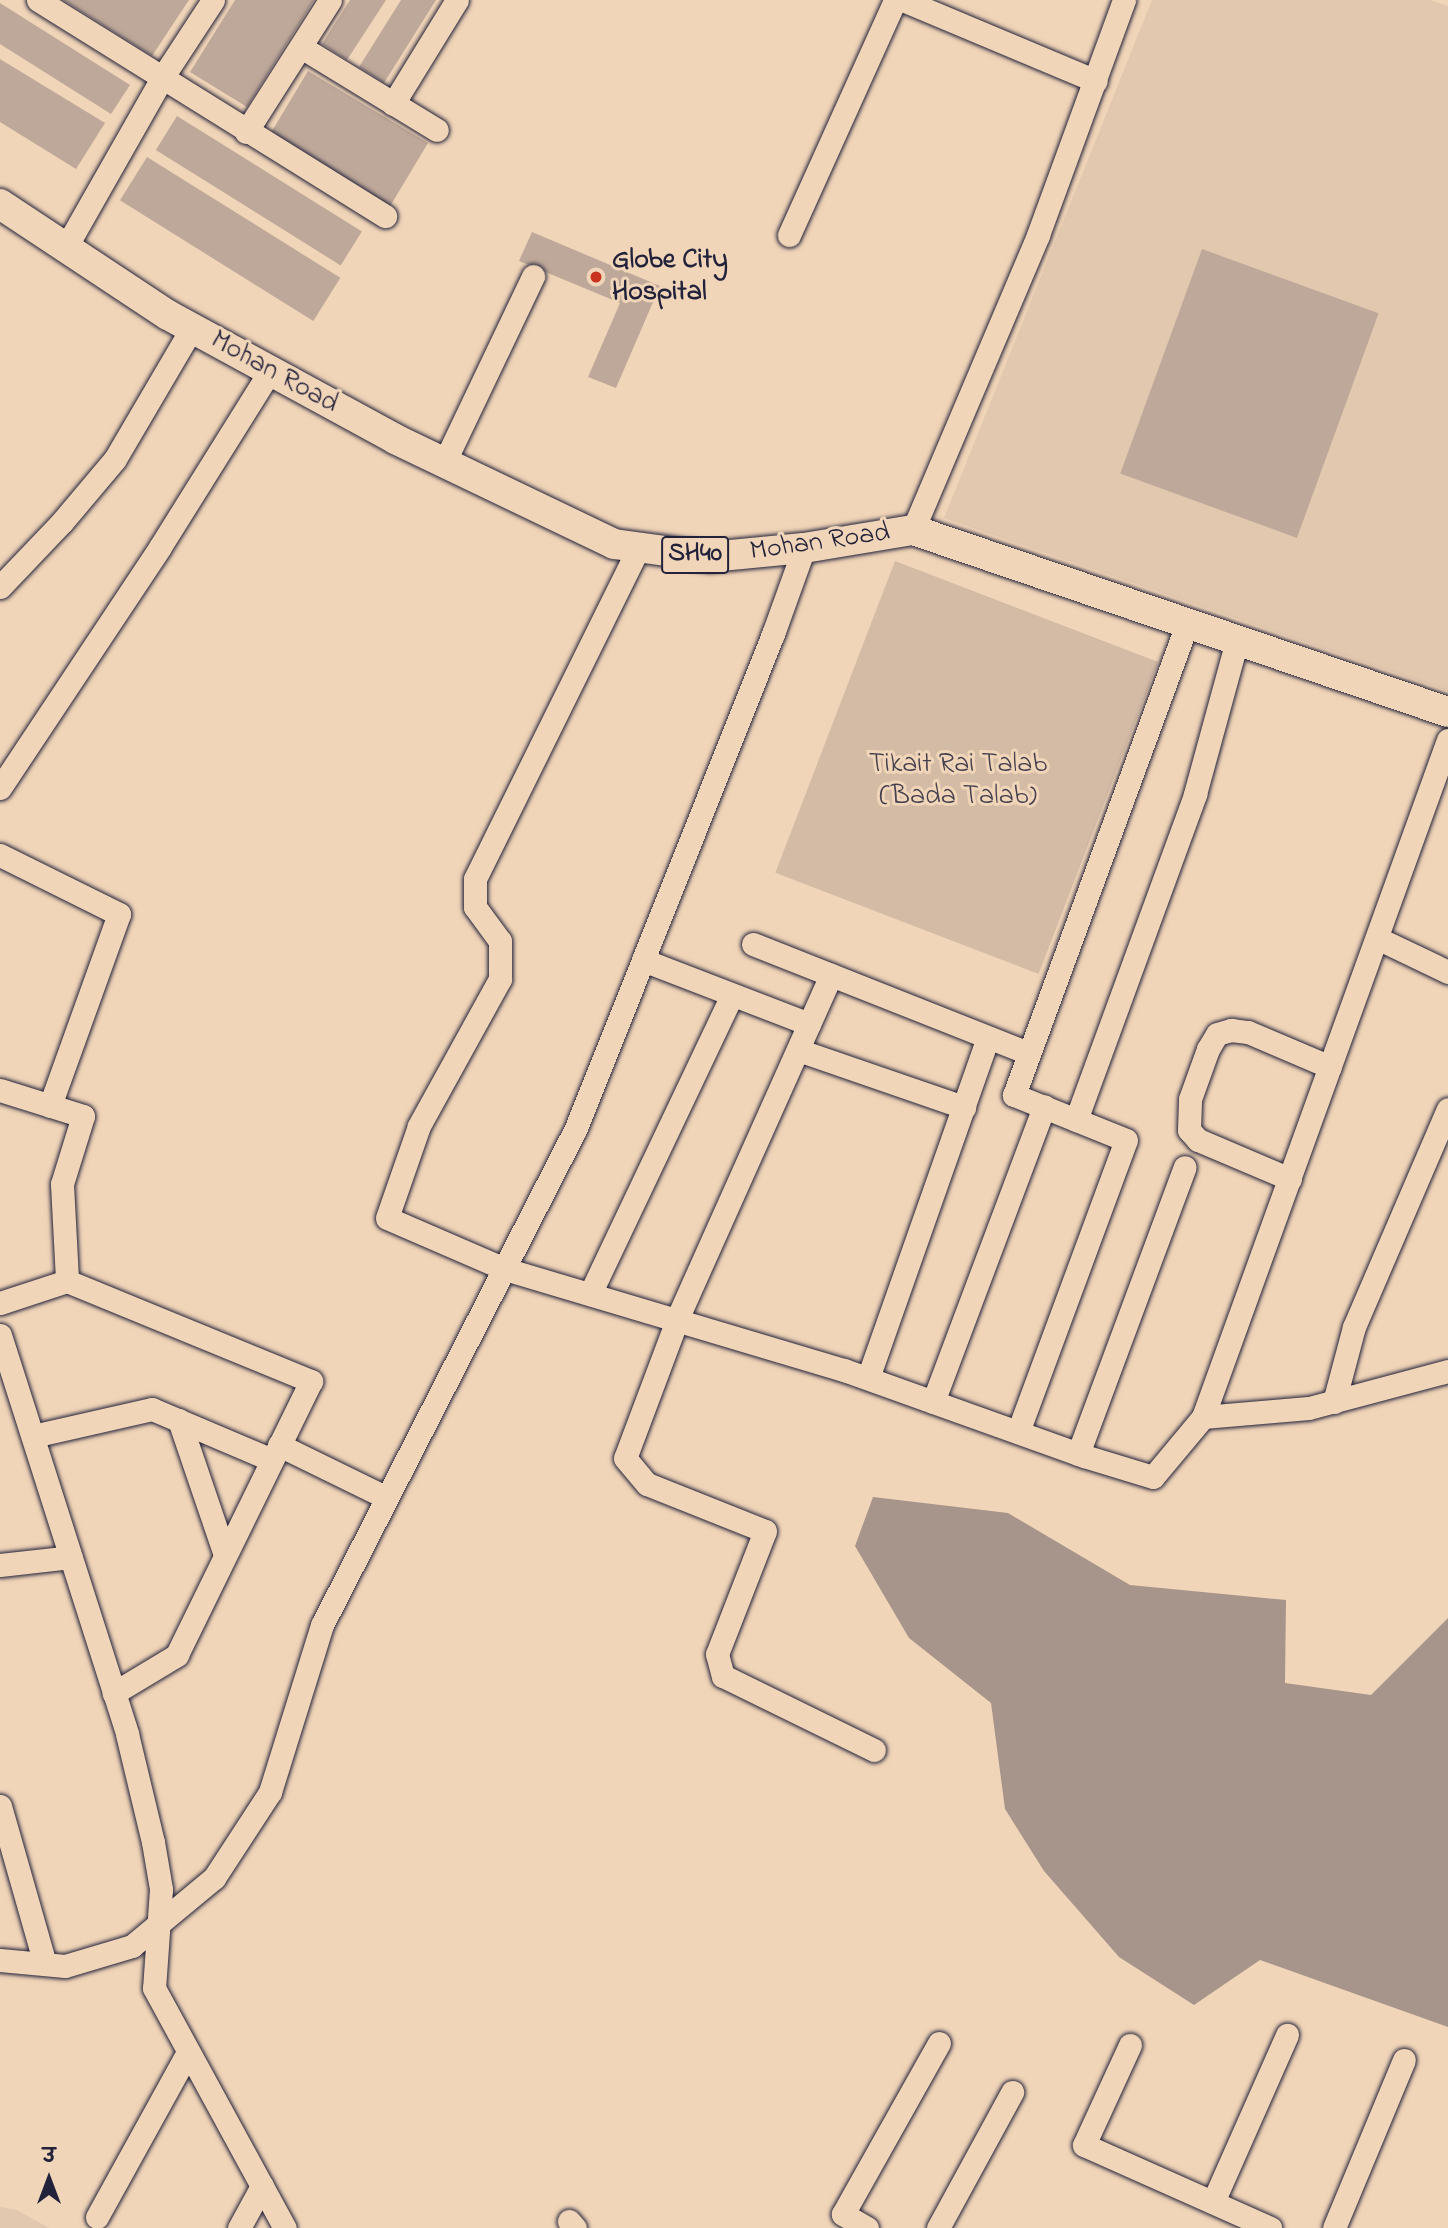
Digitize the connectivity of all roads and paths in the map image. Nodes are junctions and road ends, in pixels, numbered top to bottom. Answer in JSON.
{"nodes":[{"id":1,"x":38,"y":0,"type":"edge"},
{"id":2,"x":213,"y":0,"type":"edge"},
{"id":3,"x":330,"y":0,"type":"edge"},
{"id":4,"x":457,"y":0,"type":"edge"},
{"id":5,"x":895,"y":0,"type":"edge"},
{"id":6,"x":903,"y":0,"type":"edge"},
{"id":7,"x":1124,"y":0,"type":"edge"},
{"id":8,"x":301,"y":47,"type":"junction"},
{"id":9,"x":162,"y":78,"type":"junction"},
{"id":10,"x":1096,"y":81,"type":"junction"},
{"id":11,"x":393,"y":104,"type":"junction"},
{"id":12,"x":437,"y":130,"type":"dead end"},
{"id":13,"x":246,"y":132,"type":"junction"},
{"id":14,"x":0,"y":204,"type":"edge"},
{"id":15,"x":385,"y":216,"type":"dead end"},
{"id":16,"x":789,"y":235,"type":"dead end"},
{"id":17,"x":65,"y":247,"type":"junction"},
{"id":18,"x":533,"y":276,"type":"dead end"},
{"id":19,"x":192,"y":328,"type":"junction"},
{"id":20,"x":270,"y":371,"type":"junction"},
{"id":21,"x":444,"y":463,"type":"junction"},
{"id":22,"x":913,"y":530,"type":"junction"},
{"id":23,"x":639,"y":547,"type":"junction"},
{"id":24,"x":804,"y":548,"type":"junction"},
{"id":25,"x":0,"y":587,"type":"edge"},
{"id":26,"x":1187,"y":624,"type":"junction"},
{"id":27,"x":1237,"y":640,"type":"junction"},
{"id":28,"x":1448,"y":712,"type":"edge"},
{"id":29,"x":1448,"y":740,"type":"edge"},
{"id":30,"x":0,"y":788,"type":"edge"},
{"id":31,"x":0,"y":855,"type":"edge"},
{"id":32,"x":1377,"y":938,"type":"junction"},
{"id":33,"x":753,"y":944,"type":"dead end"},
{"id":34,"x":643,"y":960,"type":"junction"},
{"id":35,"x":1448,"y":972,"type":"edge"},
{"id":36,"x":831,"y":975,"type":"junction"},
{"id":37,"x":732,"y":995,"type":"junction"},
{"id":38,"x":809,"y":1024,"type":"junction"},
{"id":39,"x":988,"y":1037,"type":"junction"},
{"id":40,"x":798,"y":1050,"type":"junction"},
{"id":41,"x":1029,"y":1052,"type":"junction"},
{"id":42,"x":1330,"y":1067,"type":"junction"},
{"id":43,"x":0,"y":1090,"type":"edge"},
{"id":44,"x":50,"y":1105,"type":"junction"},
{"id":45,"x":1044,"y":1106,"type":"junction"},
{"id":46,"x":964,"y":1107,"type":"junction"},
{"id":47,"x":1448,"y":1110,"type":"edge"},
{"id":48,"x":1076,"y":1120,"type":"junction"},
{"id":49,"x":1185,"y":1167,"type":"dead end"},
{"id":50,"x":1290,"y":1179,"type":"junction"},
{"id":51,"x":505,"y":1269,"type":"junction"},
{"id":52,"x":67,"y":1281,"type":"junction"},
{"id":53,"x":590,"y":1294,"type":"junction"},
{"id":54,"x":0,"y":1303,"type":"edge"},
{"id":55,"x":677,"y":1320,"type":"junction"},
{"id":56,"x":0,"y":1335,"type":"edge"},
{"id":57,"x":1448,"y":1371,"type":"edge"},
{"id":58,"x":868,"y":1378,"type":"junction"},
{"id":59,"x":933,"y":1402,"type":"junction"},
{"id":60,"x":1334,"y":1402,"type":"junction"},
{"id":61,"x":1203,"y":1417,"type":"junction"},
{"id":62,"x":179,"y":1420,"type":"junction"},
{"id":63,"x":1018,"y":1432,"type":"junction"},
{"id":64,"x":33,"y":1436,"type":"junction"},
{"id":65,"x":275,"y":1453,"type":"junction"},
{"id":66,"x":1078,"y":1454,"type":"junction"},
{"id":67,"x":387,"y":1497,"type":"junction"},
{"id":68,"x":225,"y":1555,"type":"junction"},
{"id":69,"x":71,"y":1557,"type":"junction"},
{"id":70,"x":0,"y":1565,"type":"edge"},
{"id":71,"x":114,"y":1693,"type":"junction"},
{"id":72,"x":874,"y":1750,"type":"dead end"},
{"id":73,"x":0,"y":1806,"type":"edge"},
{"id":74,"x":6,"y":1848,"type":"edge"},
{"id":75,"x":158,"y":1921,"type":"junction"},
{"id":76,"x":0,"y":1960,"type":"edge"},
{"id":77,"x":46,"y":1964,"type":"junction"},
{"id":78,"x":1287,"y":2035,"type":"dead end"},
{"id":79,"x":939,"y":2043,"type":"dead end"},
{"id":80,"x":1130,"y":2045,"type":"dead end"},
{"id":81,"x":188,"y":2052,"type":"junction"},
{"id":82,"x":1404,"y":2060,"type":"dead end"},
{"id":83,"x":1012,"y":2092,"type":"dead end"},
{"id":84,"x":262,"y":2186,"type":"junction"},
{"id":85,"x":1213,"y":2202,"type":"junction"},
{"id":86,"x":97,"y":2217,"type":"dead end"},
{"id":87,"x":239,"y":2228,"type":"edge"},
{"id":88,"x":285,"y":2228,"type":"edge"},
{"id":89,"x":867,"y":2228,"type":"edge"},
{"id":90,"x":938,"y":2228,"type":"edge"},
{"id":91,"x":1270,"y":2228,"type":"edge"},
{"id":92,"x":1334,"y":2228,"type":"edge"}],
"edges":[{"from":1,"to":9,"type":"street"},
{"from":2,"to":9,"type":"street"},
{"from":3,"to":8,"type":"street"},
{"from":4,"to":11,"type":"street"},
{"from":5,"to":16,"type":"street"},
{"from":6,"to":10,"type":"street"},
{"from":7,"to":10,"type":"street"},
{"from":8,"to":11,"type":"street"},
{"from":8,"to":13,"type":"street"},
{"from":9,"to":13,"type":"street"},
{"from":9,"to":17,"type":"street"},
{"from":10,"to":22,"type":"street"},
{"from":11,"to":12,"type":"street"},
{"from":13,"to":15,"type":"street"},
{"from":14,"to":17,"type":"main road","name":"Mohan Road","number":"SH40"},
{"from":17,"to":19,"type":"main road","name":"Mohan Road","number":"SH40"},
{"from":18,"to":21,"type":"street"},
{"from":19,"to":20,"type":"main road","name":"Mohan Road","number":"SH40"},
{"from":19,"to":25,"type":"street"},
{"from":20,"to":21,"type":"main road","name":"Mohan Road","number":"SH40"},
{"from":20,"to":30,"type":"street"},
{"from":21,"to":23,"type":"main road","name":"Mohan Road","number":"SH40"},
{"from":22,"to":24,"type":"main road","name":"Mohan Road","number":"SH40"},
{"from":22,"to":26,"type":"main road","name":"Mohan Road","number":"SH40"},
{"from":23,"to":24,"type":"main road","name":"Mohan Road","number":"SH40"},
{"from":23,"to":51,"type":"street"},
{"from":24,"to":34,"type":"street"},
{"from":26,"to":27,"type":"main road","name":"Mohan Road","number":"SH40"},
{"from":26,"to":41,"type":"street"},
{"from":27,"to":28,"type":"main road","name":"Mohan Road","number":"SH40"},
{"from":27,"to":48,"type":"street"},
{"from":29,"to":32,"type":"street"},
{"from":31,"to":44,"type":"street"},
{"from":32,"to":35,"type":"street"},
{"from":32,"to":42,"type":"street"},
{"from":33,"to":36,"type":"street"},
{"from":34,"to":37,"type":"street"},
{"from":34,"to":51,"type":"street"},
{"from":36,"to":38,"type":"street"},
{"from":36,"to":39,"type":"street"},
{"from":37,"to":38,"type":"street"},
{"from":37,"to":53,"type":"street"},
{"from":38,"to":40,"type":"street"},
{"from":39,"to":41,"type":"street"},
{"from":39,"to":46,"type":"street"},
{"from":40,"to":46,"type":"street"},
{"from":40,"to":55,"type":"street"},
{"from":41,"to":45,"type":"street"},
{"from":42,"to":50,"type":"street"},
{"from":42,"to":50,"type":"street"},
{"from":43,"to":44,"type":"street"},
{"from":44,"to":52,"type":"street"},
{"from":45,"to":48,"type":"street"},
{"from":45,"to":59,"type":"street"},
{"from":46,"to":58,"type":"street"},
{"from":47,"to":60,"type":"street"},
{"from":48,"to":63,"type":"street"},
{"from":49,"to":66,"type":"street"},
{"from":50,"to":61,"type":"street"},
{"from":51,"to":53,"type":"street"},
{"from":51,"to":67,"type":"street"},
{"from":52,"to":54,"type":"street"},
{"from":52,"to":65,"type":"street"},
{"from":53,"to":55,"type":"street"},
{"from":55,"to":58,"type":"street"},
{"from":55,"to":72,"type":"street"},
{"from":56,"to":64,"type":"street"},
{"from":57,"to":60,"type":"street"},
{"from":58,"to":59,"type":"street"},
{"from":59,"to":63,"type":"street"},
{"from":60,"to":61,"type":"street"},
{"from":61,"to":66,"type":"street"},
{"from":62,"to":64,"type":"street"},
{"from":62,"to":65,"type":"street"},
{"from":62,"to":68,"type":"street"},
{"from":63,"to":66,"type":"street"},
{"from":64,"to":69,"type":"street"},
{"from":65,"to":67,"type":"street"},
{"from":65,"to":68,"type":"street"},
{"from":67,"to":75,"type":"street"},
{"from":68,"to":71,"type":"street"},
{"from":69,"to":70,"type":"street"},
{"from":69,"to":71,"type":"street"},
{"from":71,"to":75,"type":"street"},
{"from":73,"to":74,"type":"street"},
{"from":74,"to":77,"type":"street"},
{"from":75,"to":77,"type":"street"},
{"from":75,"to":81,"type":"street"},
{"from":76,"to":77,"type":"street"},
{"from":78,"to":85,"type":"street"},
{"from":79,"to":89,"type":"street"},
{"from":80,"to":85,"type":"street"},
{"from":81,"to":84,"type":"street"},
{"from":81,"to":86,"type":"street"},
{"from":82,"to":92,"type":"street"},
{"from":83,"to":90,"type":"street"},
{"from":84,"to":87,"type":"street"},
{"from":84,"to":88,"type":"street"},
{"from":85,"to":91,"type":"street"}]}
